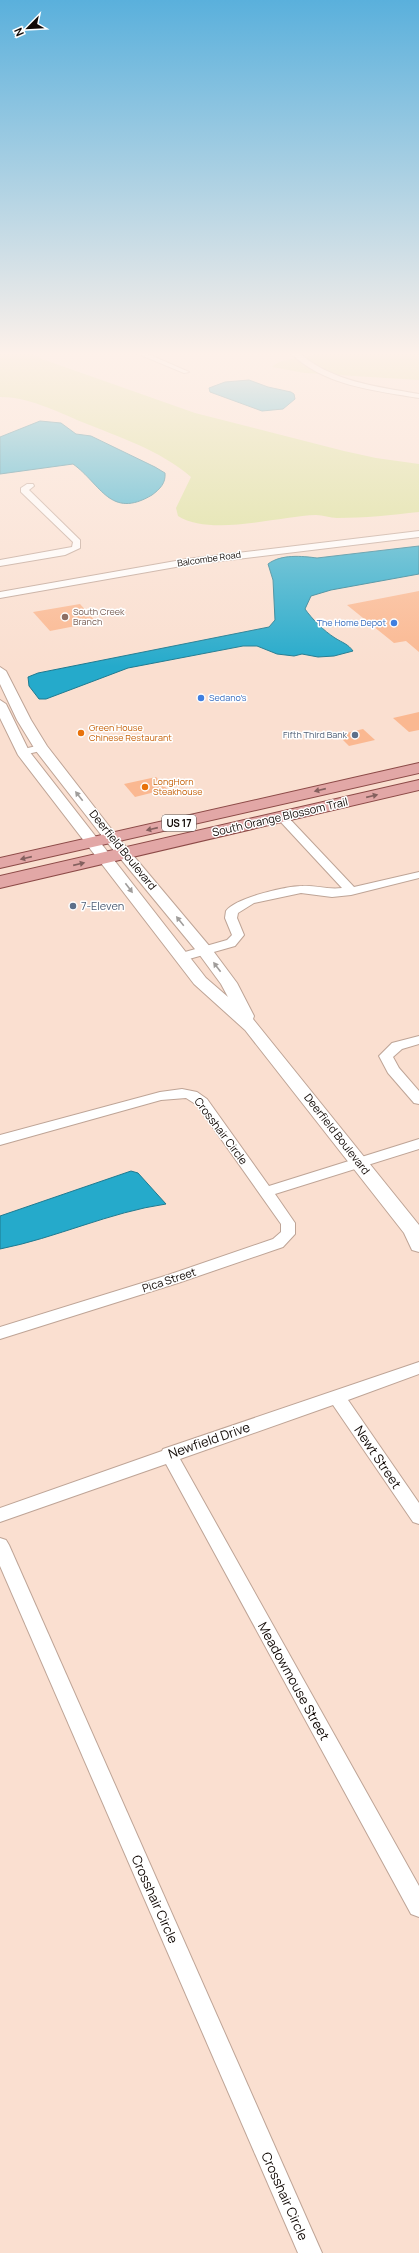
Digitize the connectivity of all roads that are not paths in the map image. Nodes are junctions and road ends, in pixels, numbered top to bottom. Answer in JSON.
{"nodes":[{"id":1,"x":30,"y":486,"type":"dead end"},
{"id":2,"x":419,"y":534,"type":"edge"},
{"id":3,"x":0,"y":564,"type":"edge"},
{"id":4,"x":0,"y":595,"type":"edge"},
{"id":5,"x":0,"y":671,"type":"edge"},
{"id":6,"x":0,"y":704,"type":"edge"},
{"id":7,"x":41,"y":748,"type":"junction"},
{"id":8,"x":24,"y":752,"type":"junction"},
{"id":9,"x":419,"y":768,"type":"edge"},
{"id":10,"x":358,"y":782,"type":"junction"},
{"id":11,"x":419,"y":785,"type":"edge"},
{"id":12,"x":334,"y":805,"type":"junction"},
{"id":13,"x":282,"y":817,"type":"junction"},
{"id":14,"x":112,"y":838,"type":"junction"},
{"id":15,"x":92,"y":842,"type":"junction"},
{"id":16,"x":125,"y":853,"type":"junction"},
{"id":17,"x":105,"y":858,"type":"junction"},
{"id":18,"x":0,"y":864,"type":"edge"},
{"id":19,"x":419,"y":875,"type":"edge"},
{"id":20,"x":0,"y":882,"type":"edge"},
{"id":21,"x":351,"y":891,"type":"junction"},
{"id":22,"x":205,"y":951,"type":"junction"},
{"id":23,"x":182,"y":957,"type":"junction"},
{"id":24,"x":251,"y":1026,"type":"junction"},
{"id":25,"x":419,"y":1040,"type":"edge"},
{"id":26,"x":419,"y":1100,"type":"edge"},
{"id":27,"x":0,"y":1140,"type":"edge"},
{"id":28,"x":419,"y":1144,"type":"edge"},
{"id":29,"x":360,"y":1162,"type":"junction"},
{"id":30,"x":266,"y":1192,"type":"junction"},
{"id":31,"x":419,"y":1245,"type":"edge"},
{"id":32,"x":0,"y":1333,"type":"edge"},
{"id":33,"x":419,"y":1368,"type":"edge"},
{"id":34,"x":338,"y":1396,"type":"junction"},
{"id":35,"x":169,"y":1454,"type":"junction"},
{"id":36,"x":0,"y":1514,"type":"edge"},
{"id":37,"x":419,"y":1517,"type":"edge"},
{"id":38,"x":0,"y":1545,"type":"edge"},
{"id":39,"x":419,"y":1907,"type":"edge"},
{"id":40,"x":310,"y":2253,"type":"edge"}],
"edges":[{"from":1,"to":3,"type":"street"},
{"from":2,"to":4,"type":"street","name":"Balcombe Road"},
{"from":5,"to":7,"type":"street","name":"Deerfield Boulevard"},
{"from":6,"to":8,"type":"street","name":"Deerfield Boulevard"},
{"from":7,"to":8,"type":"street"},
{"from":14,"to":7,"type":"street","name":"Deerfield Boulevard","one_way":true},
{"from":8,"to":15,"type":"street","name":"Deerfield Boulevard"},
{"from":9,"to":10,"type":"main road","name":"South Orange Blossom Trail","number":"US 17"},
{"from":10,"to":12,"type":"main road"},
{"from":10,"to":14,"type":"main road","name":"South Orange Blossom Trail","number":"US 17","one_way":true},
{"from":12,"to":11,"type":"main road","name":"South Orange Blossom Trail","number":"US 17","one_way":true},
{"from":12,"to":13,"type":"main road","name":"South Orange Blossom Trail","number":"US 17"},
{"from":13,"to":16,"type":"main road","name":"South Orange Blossom Trail","number":"US 17"},
{"from":13,"to":21,"type":"street"},
{"from":14,"to":15,"type":"main road","name":"South Orange Blossom Trail","number":"US 17"},
{"from":14,"to":16,"type":"street","name":"Deerfield Boulevard"},
{"from":15,"to":17,"type":"street","name":"Deerfield Boulevard"},
{"from":15,"to":18,"type":"main road","name":"South Orange Blossom Trail","number":"US 17","one_way":true},
{"from":16,"to":17,"type":"main road","name":"South Orange Blossom Trail","number":"US 17"},
{"from":22,"to":16,"type":"street","name":"Deerfield Boulevard","one_way":true},
{"from":20,"to":17,"type":"main road","name":"South Orange Blossom Trail","number":"US 17","one_way":true},
{"from":17,"to":23,"type":"street","name":"Deerfield Boulevard","one_way":true},
{"from":19,"to":21,"type":"street"},
{"from":21,"to":22,"type":"street"},
{"from":22,"to":23,"type":"street"},
{"from":24,"to":22,"type":"street","name":"Deerfield Boulevard","one_way":true},
{"from":23,"to":24,"type":"street","name":"Deerfield Boulevard"},
{"from":24,"to":29,"type":"street","name":"Deerfield Boulevard"},
{"from":25,"to":26,"type":"street"},
{"from":27,"to":30,"type":"street","name":"Crosshair Circle"},
{"from":28,"to":29,"type":"street"},
{"from":29,"to":30,"type":"street"},
{"from":29,"to":31,"type":"street","name":"Deerfield Boulevard"},
{"from":30,"to":32,"type":"street","name":"Pica Street"},
{"from":33,"to":34,"type":"street","name":"Newfield Drive"},
{"from":34,"to":35,"type":"street","name":"Newfield Drive"},
{"from":34,"to":37,"type":"street","name":"Newt Street"},
{"from":35,"to":36,"type":"street","name":"Newfield Drive"},
{"from":35,"to":39,"type":"street","name":"Meadowmouse Street"},
{"from":38,"to":40,"type":"street","name":"Crosshair Circle"}]}
